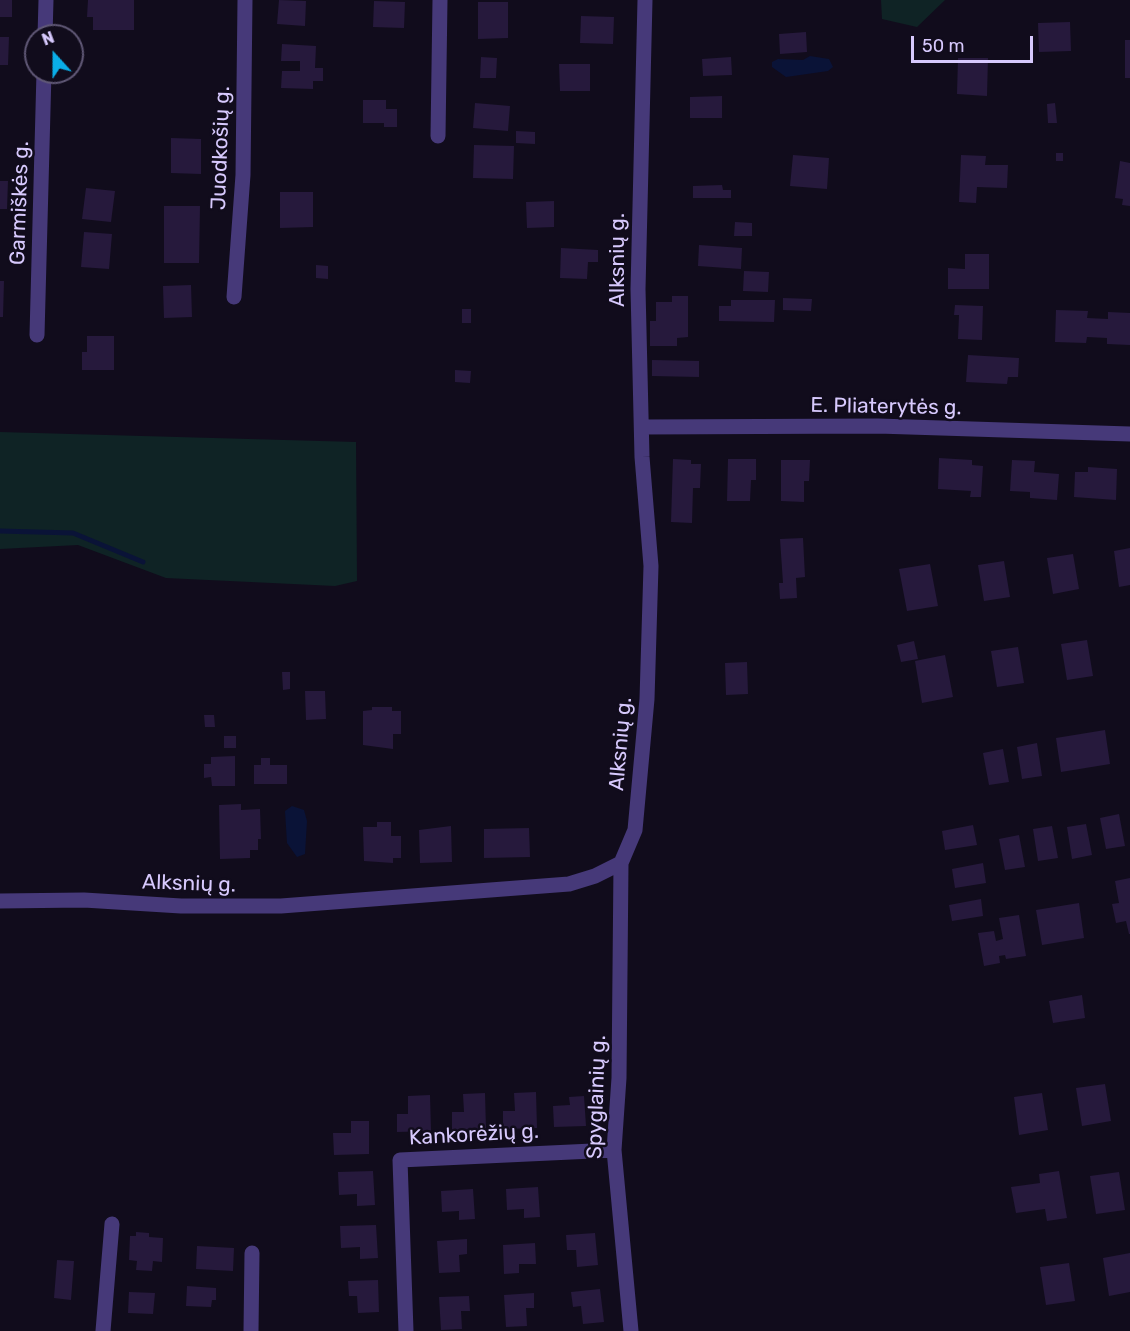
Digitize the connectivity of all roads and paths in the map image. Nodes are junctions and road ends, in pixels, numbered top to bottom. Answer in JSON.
{"nodes":[{"id":1,"x":46,"y":0,"type":"edge"},
{"id":2,"x":245,"y":0,"type":"edge"},
{"id":3,"x":440,"y":0,"type":"edge"},
{"id":4,"x":645,"y":0,"type":"edge"},
{"id":5,"x":45,"y":24,"type":"edge"},
{"id":6,"x":44,"y":84,"type":"edge"},
{"id":7,"x":438,"y":136,"type":"dead end"},
{"id":8,"x":234,"y":297,"type":"dead end"},
{"id":9,"x":37,"y":335,"type":"dead end"},
{"id":10,"x":642,"y":427,"type":"junction"},
{"id":11,"x":1130,"y":434,"type":"edge"},
{"id":12,"x":621,"y":863,"type":"junction"},
{"id":13,"x":0,"y":901,"type":"edge"},
{"id":14,"x":614,"y":1150,"type":"junction"},
{"id":15,"x":112,"y":1224,"type":"dead end"},
{"id":16,"x":252,"y":1253,"type":"dead end"},
{"id":17,"x":103,"y":1331,"type":"edge"},
{"id":18,"x":251,"y":1331,"type":"edge"},
{"id":19,"x":406,"y":1331,"type":"edge"},
{"id":20,"x":631,"y":1331,"type":"edge"}],
"edges":[{"from":1,"to":5,"type":"street"},
{"from":2,"to":8,"type":"street","name":"Juodkošių g."},
{"from":3,"to":7,"type":"street"},
{"from":4,"to":10,"type":"street","name":"Alksnių g."},
{"from":6,"to":9,"type":"street","name":"Garmiškės g."},
{"from":10,"to":11,"type":"street","name":"E. Pliaterytės g."},
{"from":10,"to":12,"type":"street","name":"Alksnių g."},
{"from":12,"to":13,"type":"street","name":"Alksnių g."},
{"from":12,"to":14,"type":"street","name":"Spyglainių g."},
{"from":14,"to":19,"type":"street","name":"Kankorėžių g."},
{"from":14,"to":20,"type":"street","name":"Spyglainių g."},
{"from":15,"to":17,"type":"street"},
{"from":16,"to":18,"type":"street"}]}
